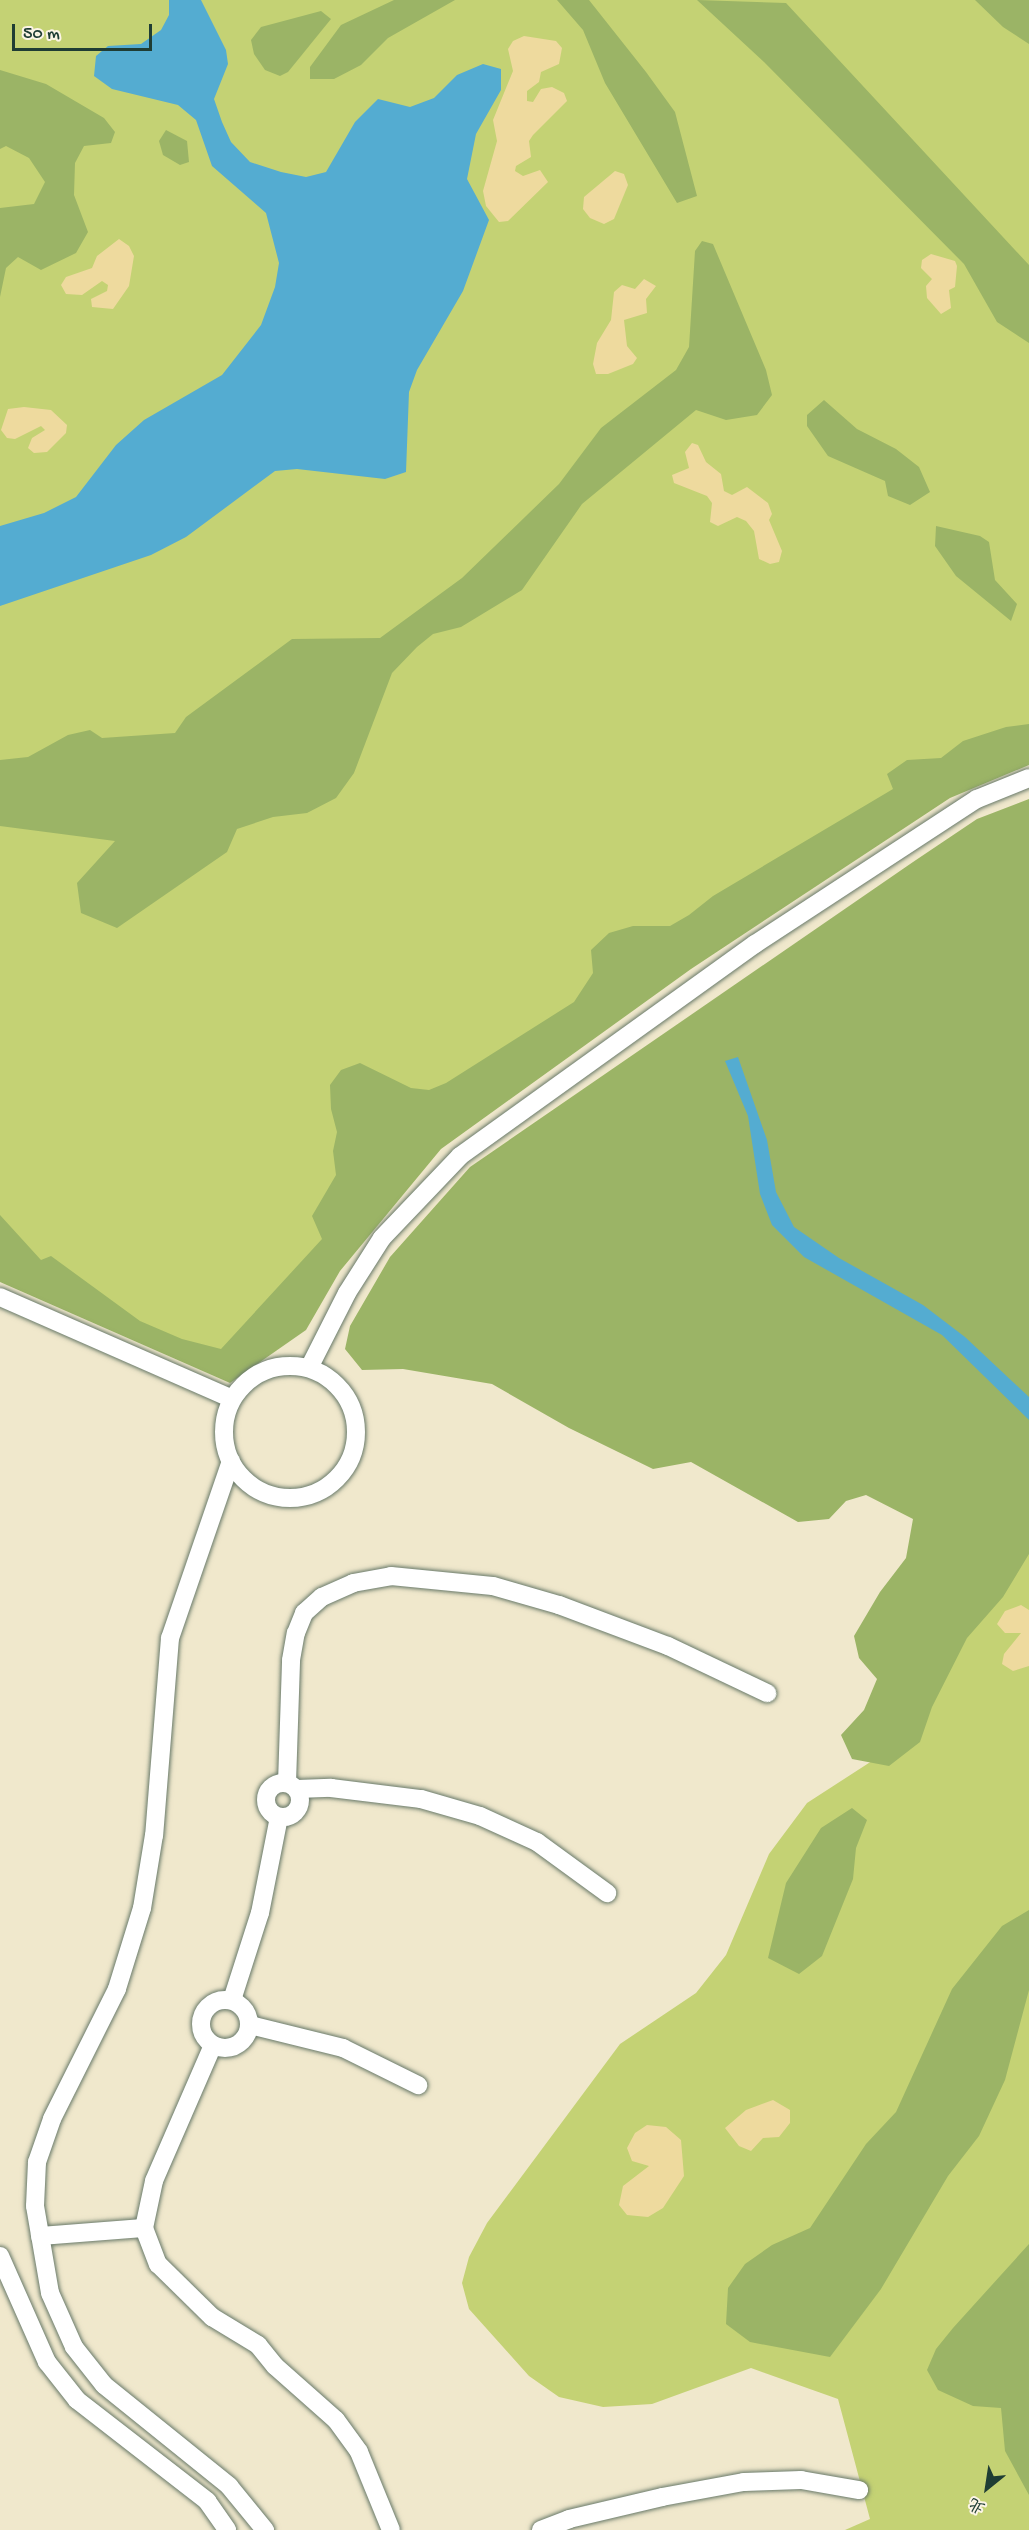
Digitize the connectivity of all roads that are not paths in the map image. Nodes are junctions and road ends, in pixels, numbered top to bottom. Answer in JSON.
{"nodes":[{"id":1,"x":1029,"y":778,"type":"edge"},
{"id":2,"x":0,"y":1297,"type":"edge"},
{"id":3,"x":309,"y":1368,"type":"junction"},
{"id":4,"x":232,"y":1399,"type":"junction"},
{"id":5,"x":231,"y":1461,"type":"junction"},
{"id":6,"x":767,"y":1694,"type":"dead end"},
{"id":7,"x":292,"y":1786,"type":"junction"},
{"id":8,"x":279,"y":1817,"type":"junction"},
{"id":9,"x":607,"y":1893,"type":"dead end"},
{"id":10,"x":232,"y":2000,"type":"junction"},
{"id":11,"x":250,"y":2025,"type":"junction"},
{"id":12,"x":213,"y":2045,"type":"junction"},
{"id":13,"x":418,"y":2085,"type":"dead end"},
{"id":14,"x":144,"y":2228,"type":"junction"},
{"id":15,"x":40,"y":2236,"type":"junction"},
{"id":16,"x":0,"y":2256,"type":"edge"},
{"id":17,"x":859,"y":2490,"type":"dead end"},
{"id":18,"x":227,"y":2530,"type":"edge"},
{"id":19,"x":265,"y":2530,"type":"edge"},
{"id":20,"x":391,"y":2530,"type":"edge"},
{"id":21,"x":541,"y":2530,"type":"edge"}],
"edges":[{"from":1,"to":3,"type":"street"},
{"from":2,"to":4,"type":"street"},
{"from":3,"to":4,"type":"street"},
{"from":3,"to":5,"type":"street"},
{"from":4,"to":5,"type":"street"},
{"from":5,"to":15,"type":"street"},
{"from":6,"to":7,"type":"street"},
{"from":7,"to":8,"type":"street"},
{"from":7,"to":8,"type":"street"},
{"from":7,"to":9,"type":"street"},
{"from":8,"to":10,"type":"street"},
{"from":10,"to":11,"type":"street"},
{"from":10,"to":12,"type":"street"},
{"from":11,"to":12,"type":"street"},
{"from":11,"to":13,"type":"street"},
{"from":12,"to":14,"type":"street"},
{"from":14,"to":15,"type":"street"},
{"from":14,"to":20,"type":"street"},
{"from":15,"to":19,"type":"street"},
{"from":16,"to":18,"type":"street"},
{"from":17,"to":21,"type":"street"}]}
